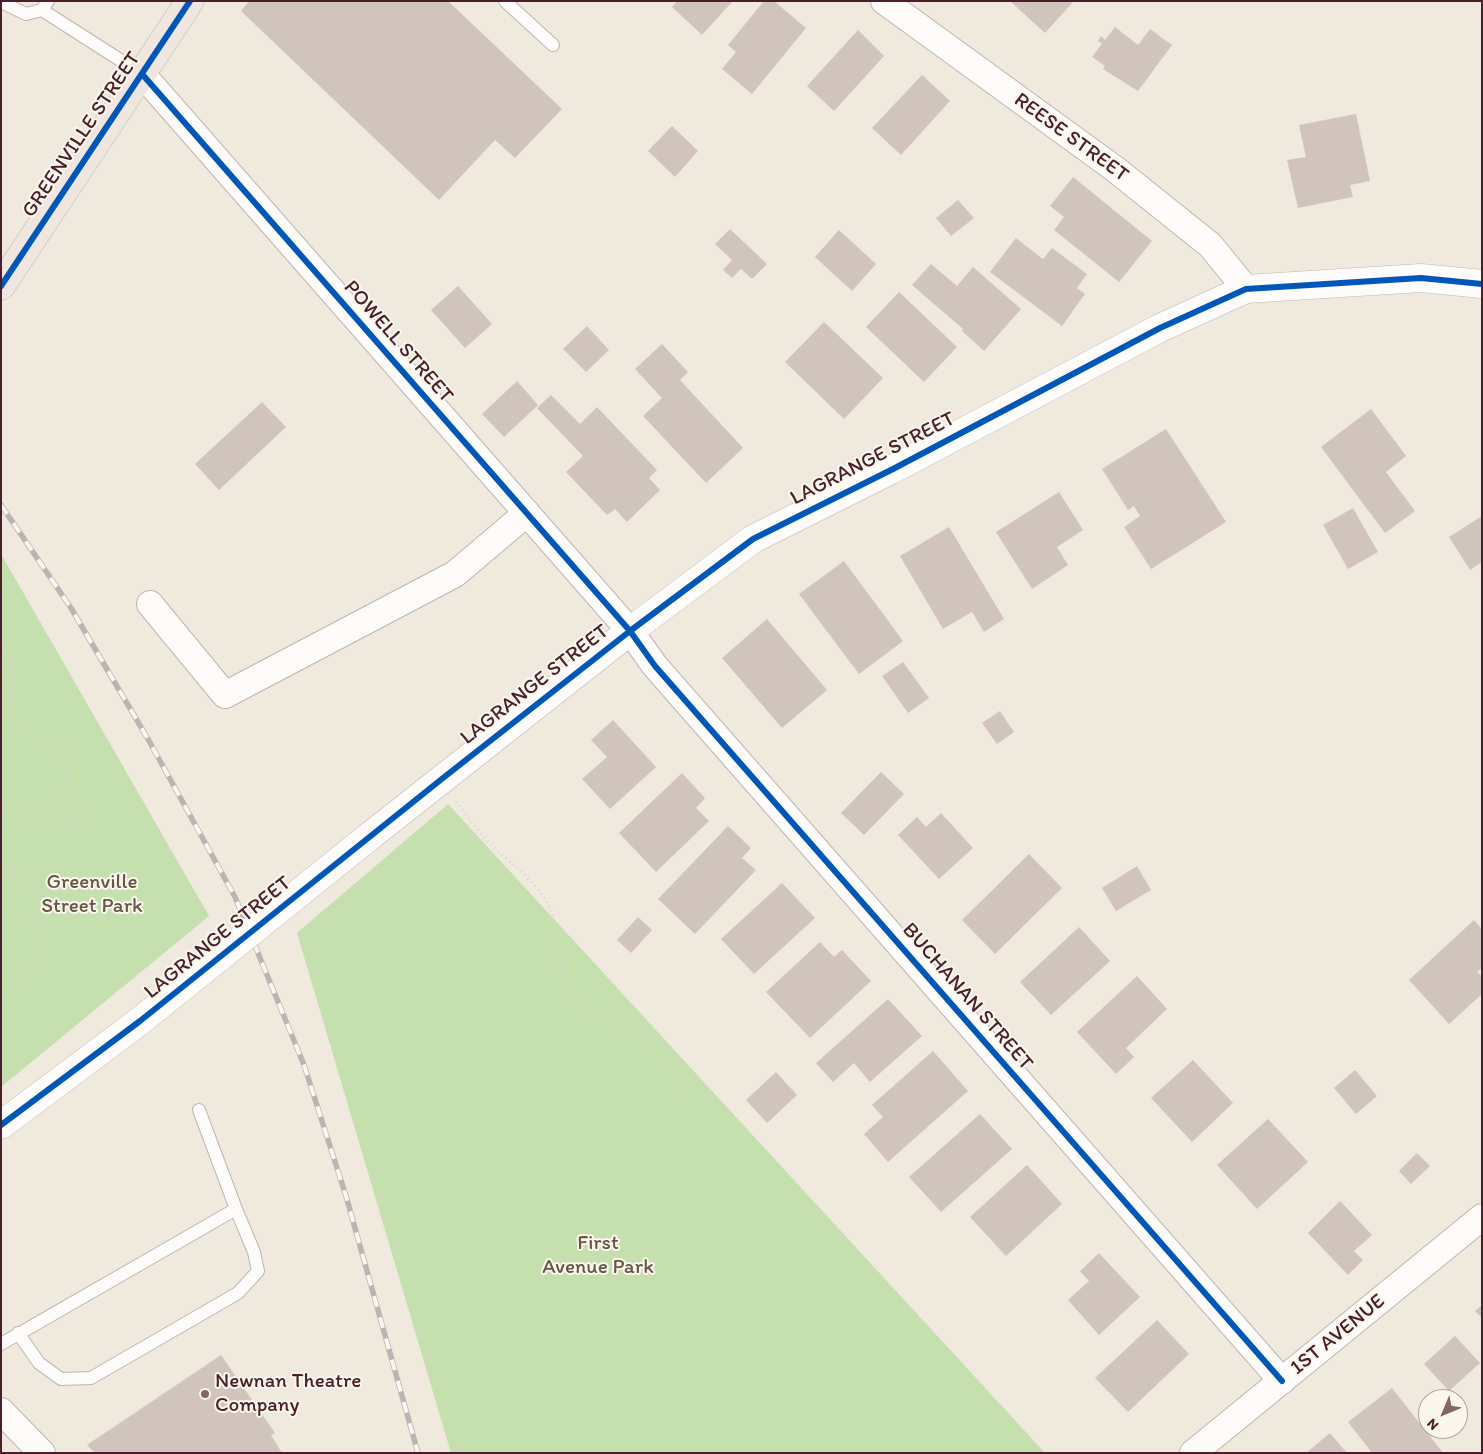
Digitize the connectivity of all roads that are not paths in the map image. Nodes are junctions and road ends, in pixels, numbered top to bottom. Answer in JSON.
{"nodes":[{"id":1,"x":190,"y":1,"type":"edge"},
{"id":2,"x":505,"y":1,"type":"edge"},
{"id":3,"x":884,"y":1,"type":"edge"},
{"id":4,"x":1,"y":2,"type":"edge"},
{"id":5,"x":45,"y":6,"type":"edge"},
{"id":6,"x":553,"y":45,"type":"dead end"},
{"id":7,"x":142,"y":74,"type":"junction"},
{"id":8,"x":1482,"y":284,"type":"edge"},
{"id":9,"x":1,"y":286,"type":"edge"},
{"id":10,"x":1246,"y":289,"type":"junction"},
{"id":11,"x":527,"y":513,"type":"junction"},
{"id":12,"x":150,"y":604,"type":"dead end"},
{"id":13,"x":630,"y":631,"type":"junction"},
{"id":14,"x":200,"y":1110,"type":"dead end"},
{"id":15,"x":1,"y":1125,"type":"edge"},
{"id":16,"x":236,"y":1209,"type":"junction"},
{"id":17,"x":1482,"y":1217,"type":"edge"},
{"id":18,"x":18,"y":1333,"type":"junction"},
{"id":19,"x":1,"y":1344,"type":"edge"},
{"id":20,"x":1282,"y":1381,"type":"junction"},
{"id":21,"x":1,"y":1411,"type":"edge"},
{"id":22,"x":42,"y":1453,"type":"edge"},
{"id":23,"x":1193,"y":1453,"type":"edge"}],
"edges":[{"from":1,"to":7,"type":"main road","name":"GREENVILLE STREET"},
{"from":2,"to":6,"type":"lane"},
{"from":3,"to":10,"type":"street","name":"REESE STREET"},
{"from":4,"to":5,"type":"lane"},
{"from":5,"to":7,"type":"lane"},
{"from":7,"to":9,"type":"main road","name":"GREENVILLE STREET"},
{"from":7,"to":11,"type":"street","name":"POWELL STREET"},
{"from":8,"to":10,"type":"street","name":"LAGRANGE STREET"},
{"from":10,"to":13,"type":"street","name":"LAGRANGE STREET"},
{"from":11,"to":12,"type":"street"},
{"from":11,"to":13,"type":"street","name":"POWELL STREET"},
{"from":13,"to":15,"type":"street","name":"LAGRANGE STREET","bridge":true},
{"from":13,"to":20,"type":"street","name":"BUCHANAN STREET"},
{"from":14,"to":16,"type":"lane"},
{"from":16,"to":18,"type":"lane"},
{"from":16,"to":18,"type":"lane"},
{"from":17,"to":20,"type":"street","name":"1ST AVENUE"},
{"from":18,"to":19,"type":"lane"},
{"from":20,"to":23,"type":"street","name":"1ST AVENUE"},
{"from":21,"to":22,"type":"street"}]}
